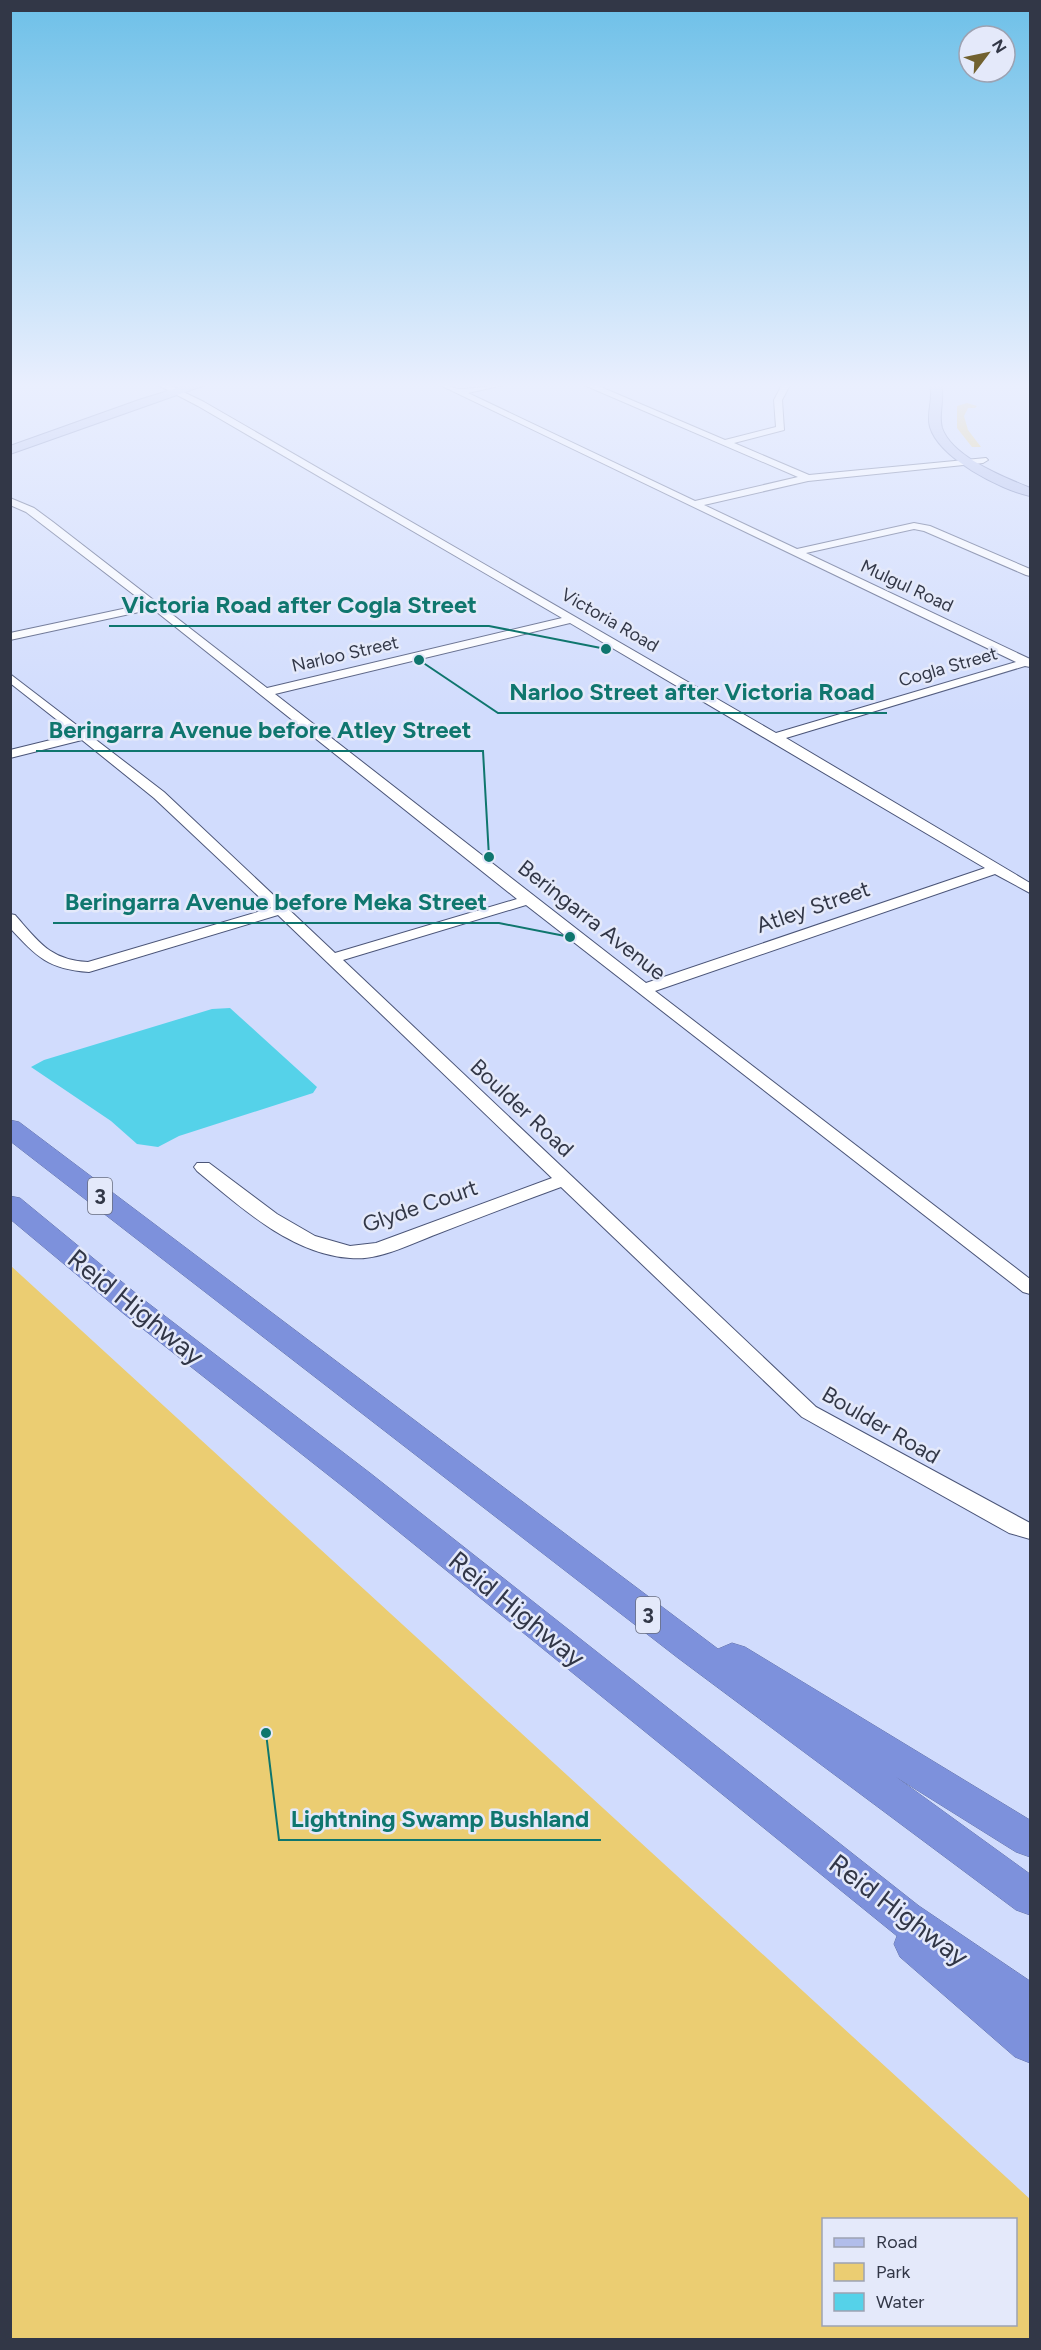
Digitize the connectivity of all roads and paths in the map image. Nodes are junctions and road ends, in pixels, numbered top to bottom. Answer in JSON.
{"nodes":[{"id":1,"x":356,"y":495,"type":"edge"},
{"id":2,"x":674,"y":495,"type":"edge"},
{"id":3,"x":735,"y":495,"type":"edge"},
{"id":4,"x":10,"y":501,"type":"edge"},
{"id":5,"x":694,"y":504,"type":"junction"},
{"id":6,"x":30,"y":510,"type":"junction"},
{"id":7,"x":10,"y":514,"type":"edge"},
{"id":8,"x":794,"y":553,"type":"junction"},
{"id":9,"x":1030,"y":573,"type":"edge"},
{"id":10,"x":156,"y":605,"type":"junction"},
{"id":11,"x":572,"y":619,"type":"junction"},
{"id":12,"x":10,"y":637,"type":"edge"},
{"id":13,"x":1029,"y":663,"type":"edge"},
{"id":14,"x":10,"y":677,"type":"edge"},
{"id":15,"x":266,"y":692,"type":"junction"},
{"id":16,"x":84,"y":736,"type":"junction"},
{"id":17,"x":775,"y":736,"type":"junction"},
{"id":18,"x":10,"y":754,"type":"edge"},
{"id":19,"x":996,"y":869,"type":"junction"},
{"id":20,"x":1030,"y":889,"type":"edge"},
{"id":21,"x":528,"y":900,"type":"junction"},
{"id":22,"x":280,"y":910,"type":"junction"},
{"id":23,"x":10,"y":918,"type":"edge"},
{"id":24,"x":331,"y":959,"type":"junction"},
{"id":25,"x":645,"y":989,"type":"junction"},
{"id":26,"x":10,"y":1128,"type":"edge"},
{"id":27,"x":203,"y":1167,"type":"dead end"},
{"id":28,"x":565,"y":1179,"type":"junction"},
{"id":29,"x":10,"y":1204,"type":"edge"},
{"id":30,"x":1030,"y":1288,"type":"edge"},
{"id":31,"x":271,"y":1325,"type":"junction"},
{"id":32,"x":1030,"y":1531,"type":"edge"},
{"id":33,"x":624,"y":1695,"type":"junction"},
{"id":34,"x":1030,"y":1840,"type":"edge"},
{"id":35,"x":1030,"y":1898,"type":"edge"},
{"id":36,"x":1030,"y":2005,"type":"edge"},
{"id":37,"x":1030,"y":2043,"type":"edge"}],
"edges":[{"from":1,"to":11,"type":"street","name":"Victoria Road"},
{"from":2,"to":5,"type":"street","name":"Mulgul Road"},
{"from":3,"to":5,"type":"street"},
{"from":4,"to":6,"type":"street","name":"Beringarra Avenue"},
{"from":5,"to":8,"type":"street","name":"Mulgul Road"},
{"from":6,"to":7,"type":"street"},
{"from":6,"to":10,"type":"street","name":"Beringarra Avenue"},
{"from":8,"to":9,"type":"street"},
{"from":8,"to":13,"type":"street","name":"Mulgul Road"},
{"from":10,"to":12,"type":"street"},
{"from":10,"to":15,"type":"street","name":"Beringarra Avenue"},
{"from":11,"to":15,"type":"street","name":"Narloo Street"},
{"from":11,"to":17,"type":"street","name":"Victoria Road"},
{"from":13,"to":17,"type":"street","name":"Cogla Street"},
{"from":14,"to":16,"type":"street","name":"Boulder Road"},
{"from":15,"to":21,"type":"street","name":"Beringarra Avenue"},
{"from":16,"to":18,"type":"street"},
{"from":16,"to":22,"type":"street","name":"Boulder Road"},
{"from":17,"to":19,"type":"street","name":"Victoria Road"},
{"from":19,"to":20,"type":"street","name":"Victoria Road"},
{"from":19,"to":25,"type":"street","name":"Atley Street"},
{"from":21,"to":24,"type":"street"},
{"from":21,"to":25,"type":"street","name":"Beringarra Avenue"},
{"from":22,"to":23,"type":"street"},
{"from":22,"to":24,"type":"street","name":"Boulder Road"},
{"from":24,"to":28,"type":"street","name":"Boulder Road"},
{"from":25,"to":30,"type":"street","name":"Beringarra Avenue"},
{"from":26,"to":31,"type":"highway","number":"3"},
{"from":27,"to":28,"type":"street","name":"Glyde Court"},
{"from":28,"to":32,"type":"street","name":"Boulder Road"},
{"from":29,"to":33,"type":"highway","name":"Reid Highway"},
{"from":31,"to":34,"type":"highway"},
{"from":31,"to":35,"type":"highway","number":"3"},
{"from":33,"to":36,"type":"highway","name":"Reid Highway"},
{"from":33,"to":37,"type":"highway"}]}
